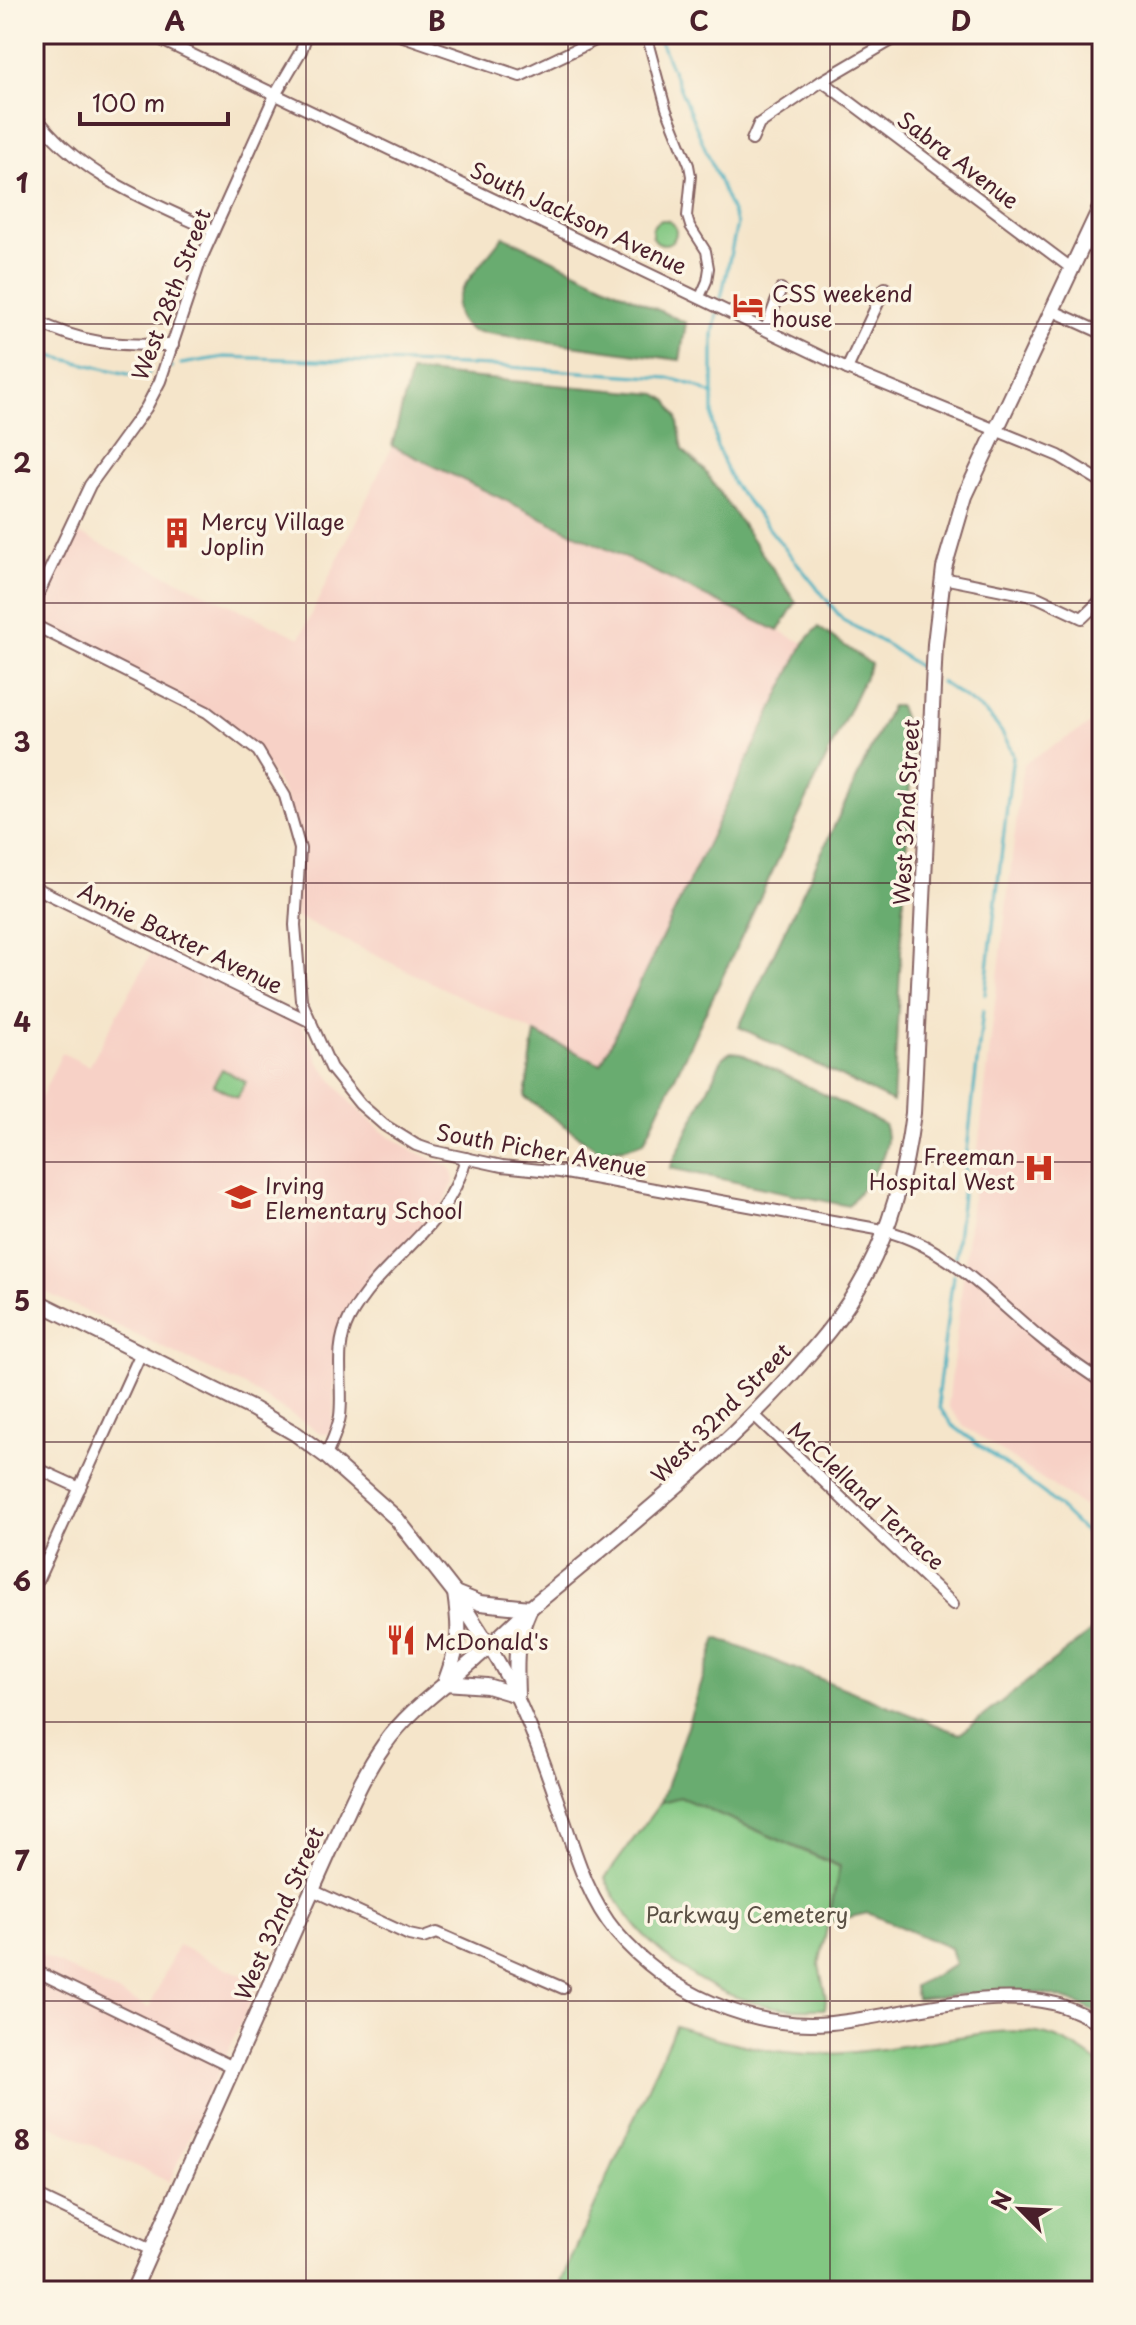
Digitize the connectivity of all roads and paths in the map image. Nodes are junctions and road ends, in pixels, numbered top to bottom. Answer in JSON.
{"nodes":[{"id":1,"x":149,"y":34,"type":"edge"},
{"id":2,"x":307,"y":34,"type":"edge"},
{"id":3,"x":397,"y":34,"type":"edge"},
{"id":4,"x":608,"y":34,"type":"edge"},
{"id":5,"x":646,"y":34,"type":"edge"},
{"id":6,"x":902,"y":34,"type":"edge"},
{"id":7,"x":822,"y":81,"type":"junction"},
{"id":8,"x":275,"y":95,"type":"junction"},
{"id":9,"x":34,"y":114,"type":"edge"},
{"id":10,"x":752,"y":140,"type":"dead end"},
{"id":11,"x":1102,"y":204,"type":"edge"},
{"id":12,"x":213,"y":231,"type":"junction"},
{"id":13,"x":1071,"y":268,"type":"junction"},
{"id":14,"x":885,"y":288,"type":"dead end"},
{"id":15,"x":781,"y":289,"type":"dead end"},
{"id":16,"x":700,"y":297,"type":"junction"},
{"id":17,"x":1051,"y":310,"type":"junction"},
{"id":18,"x":34,"y":320,"type":"edge"},
{"id":19,"x":766,"y":329,"type":"junction"},
{"id":20,"x":1102,"y":333,"type":"edge"},
{"id":21,"x":173,"y":345,"type":"junction"},
{"id":22,"x":847,"y":369,"type":"junction"},
{"id":23,"x":995,"y":429,"type":"junction"},
{"id":24,"x":1102,"y":482,"type":"edge"},
{"id":25,"x":943,"y":578,"type":"junction"},
{"id":26,"x":1102,"y":599,"type":"edge"},
{"id":27,"x":34,"y":603,"type":"edge"},
{"id":28,"x":34,"y":625,"type":"edge"},
{"id":29,"x":34,"y":887,"type":"edge"},
{"id":30,"x":311,"y":1022,"type":"junction"},
{"id":31,"x":466,"y":1158,"type":"junction"},
{"id":32,"x":886,"y":1231,"type":"junction"},
{"id":33,"x":34,"y":1300,"type":"edge"},
{"id":34,"x":141,"y":1353,"type":"junction"},
{"id":35,"x":1102,"y":1382,"type":"edge"},
{"id":36,"x":754,"y":1415,"type":"junction"},
{"id":37,"x":326,"y":1456,"type":"junction"},
{"id":38,"x":34,"y":1467,"type":"edge"},
{"id":39,"x":80,"y":1488,"type":"junction"},
{"id":40,"x":34,"y":1588,"type":"edge"},
{"id":41,"x":455,"y":1593,"type":"junction"},
{"id":42,"x":953,"y":1604,"type":"dead end"},
{"id":43,"x":530,"y":1608,"type":"junction"},
{"id":44,"x":489,"y":1646,"type":"junction"},
{"id":45,"x":445,"y":1683,"type":"junction"},
{"id":46,"x":517,"y":1695,"type":"junction"},
{"id":47,"x":312,"y":1890,"type":"junction"},
{"id":48,"x":34,"y":1970,"type":"edge"},
{"id":49,"x":563,"y":1988,"type":"dead end"},
{"id":50,"x":1102,"y":2024,"type":"edge"},
{"id":51,"x":233,"y":2067,"type":"junction"},
{"id":52,"x":34,"y":2194,"type":"edge"},
{"id":53,"x":151,"y":2250,"type":"junction"},
{"id":54,"x":133,"y":2291,"type":"edge"}],
"edges":[{"from":1,"to":8,"type":"street","name":"South Jackson Avenue"},
{"from":2,"to":8,"type":"street","name":"West 28th Street"},
{"from":3,"to":4,"type":"street"},
{"from":5,"to":16,"type":"street"},
{"from":6,"to":7,"type":"street"},
{"from":7,"to":10,"type":"street"},
{"from":7,"to":13,"type":"street","name":"Sabra Avenue"},
{"from":8,"to":12,"type":"street","name":"West 28th Street"},
{"from":8,"to":16,"type":"street","name":"South Jackson Avenue"},
{"from":9,"to":12,"type":"street"},
{"from":11,"to":13,"type":"main road","name":"West 32nd Street"},
{"from":12,"to":21,"type":"street","name":"West 28th Street"},
{"from":13,"to":17,"type":"main road","name":"West 32nd Street"},
{"from":14,"to":22,"type":"street"},
{"from":15,"to":19,"type":"street"},
{"from":16,"to":19,"type":"street","name":"South Jackson Avenue"},
{"from":17,"to":20,"type":"street"},
{"from":17,"to":23,"type":"main road","name":"West 32nd Street"},
{"from":18,"to":21,"type":"street"},
{"from":19,"to":22,"type":"street","name":"South Jackson Avenue"},
{"from":21,"to":27,"type":"street","name":"West 28th Street"},
{"from":22,"to":23,"type":"street","name":"South Jackson Avenue"},
{"from":23,"to":24,"type":"street","name":"South Jackson Avenue"},
{"from":23,"to":25,"type":"main road","name":"West 32nd Street"},
{"from":25,"to":26,"type":"street"},
{"from":25,"to":32,"type":"main road","name":"West 32nd Street"},
{"from":28,"to":30,"type":"street","name":"South Picher Avenue"},
{"from":29,"to":30,"type":"street","name":"Annie Baxter Avenue"},
{"from":30,"to":31,"type":"street","name":"South Picher Avenue"},
{"from":31,"to":32,"type":"street","name":"South Picher Avenue"},
{"from":31,"to":37,"type":"street"},
{"from":32,"to":35,"type":"street","name":"South Picher Avenue"},
{"from":32,"to":36,"type":"main road","name":"West 32nd Street"},
{"from":33,"to":34,"type":"main road"},
{"from":34,"to":37,"type":"main road"},
{"from":34,"to":39,"type":"street"},
{"from":36,"to":42,"type":"street","name":"McClelland Terrace"},
{"from":36,"to":43,"type":"main road","name":"West 32nd Street"},
{"from":37,"to":41,"type":"main road"},
{"from":38,"to":39,"type":"street"},
{"from":39,"to":40,"type":"street"},
{"from":41,"to":43,"type":"main road"},
{"from":41,"to":44,"type":"main road"},
{"from":41,"to":45,"type":"main road"},
{"from":43,"to":44,"type":"main road","name":"West 32nd Street"},
{"from":43,"to":46,"type":"main road"},
{"from":44,"to":45,"type":"main road","name":"West 32nd Street"},
{"from":44,"to":46,"type":"street"},
{"from":45,"to":46,"type":"main road"},
{"from":45,"to":47,"type":"main road","name":"West 32nd Street"},
{"from":46,"to":50,"type":"street"},
{"from":47,"to":49,"type":"street"},
{"from":47,"to":51,"type":"main road","name":"West 32nd Street"},
{"from":48,"to":51,"type":"street"},
{"from":51,"to":53,"type":"main road","name":"West 32nd Street"},
{"from":52,"to":53,"type":"street"},
{"from":53,"to":54,"type":"main road","name":"West 32nd Street"}]}
